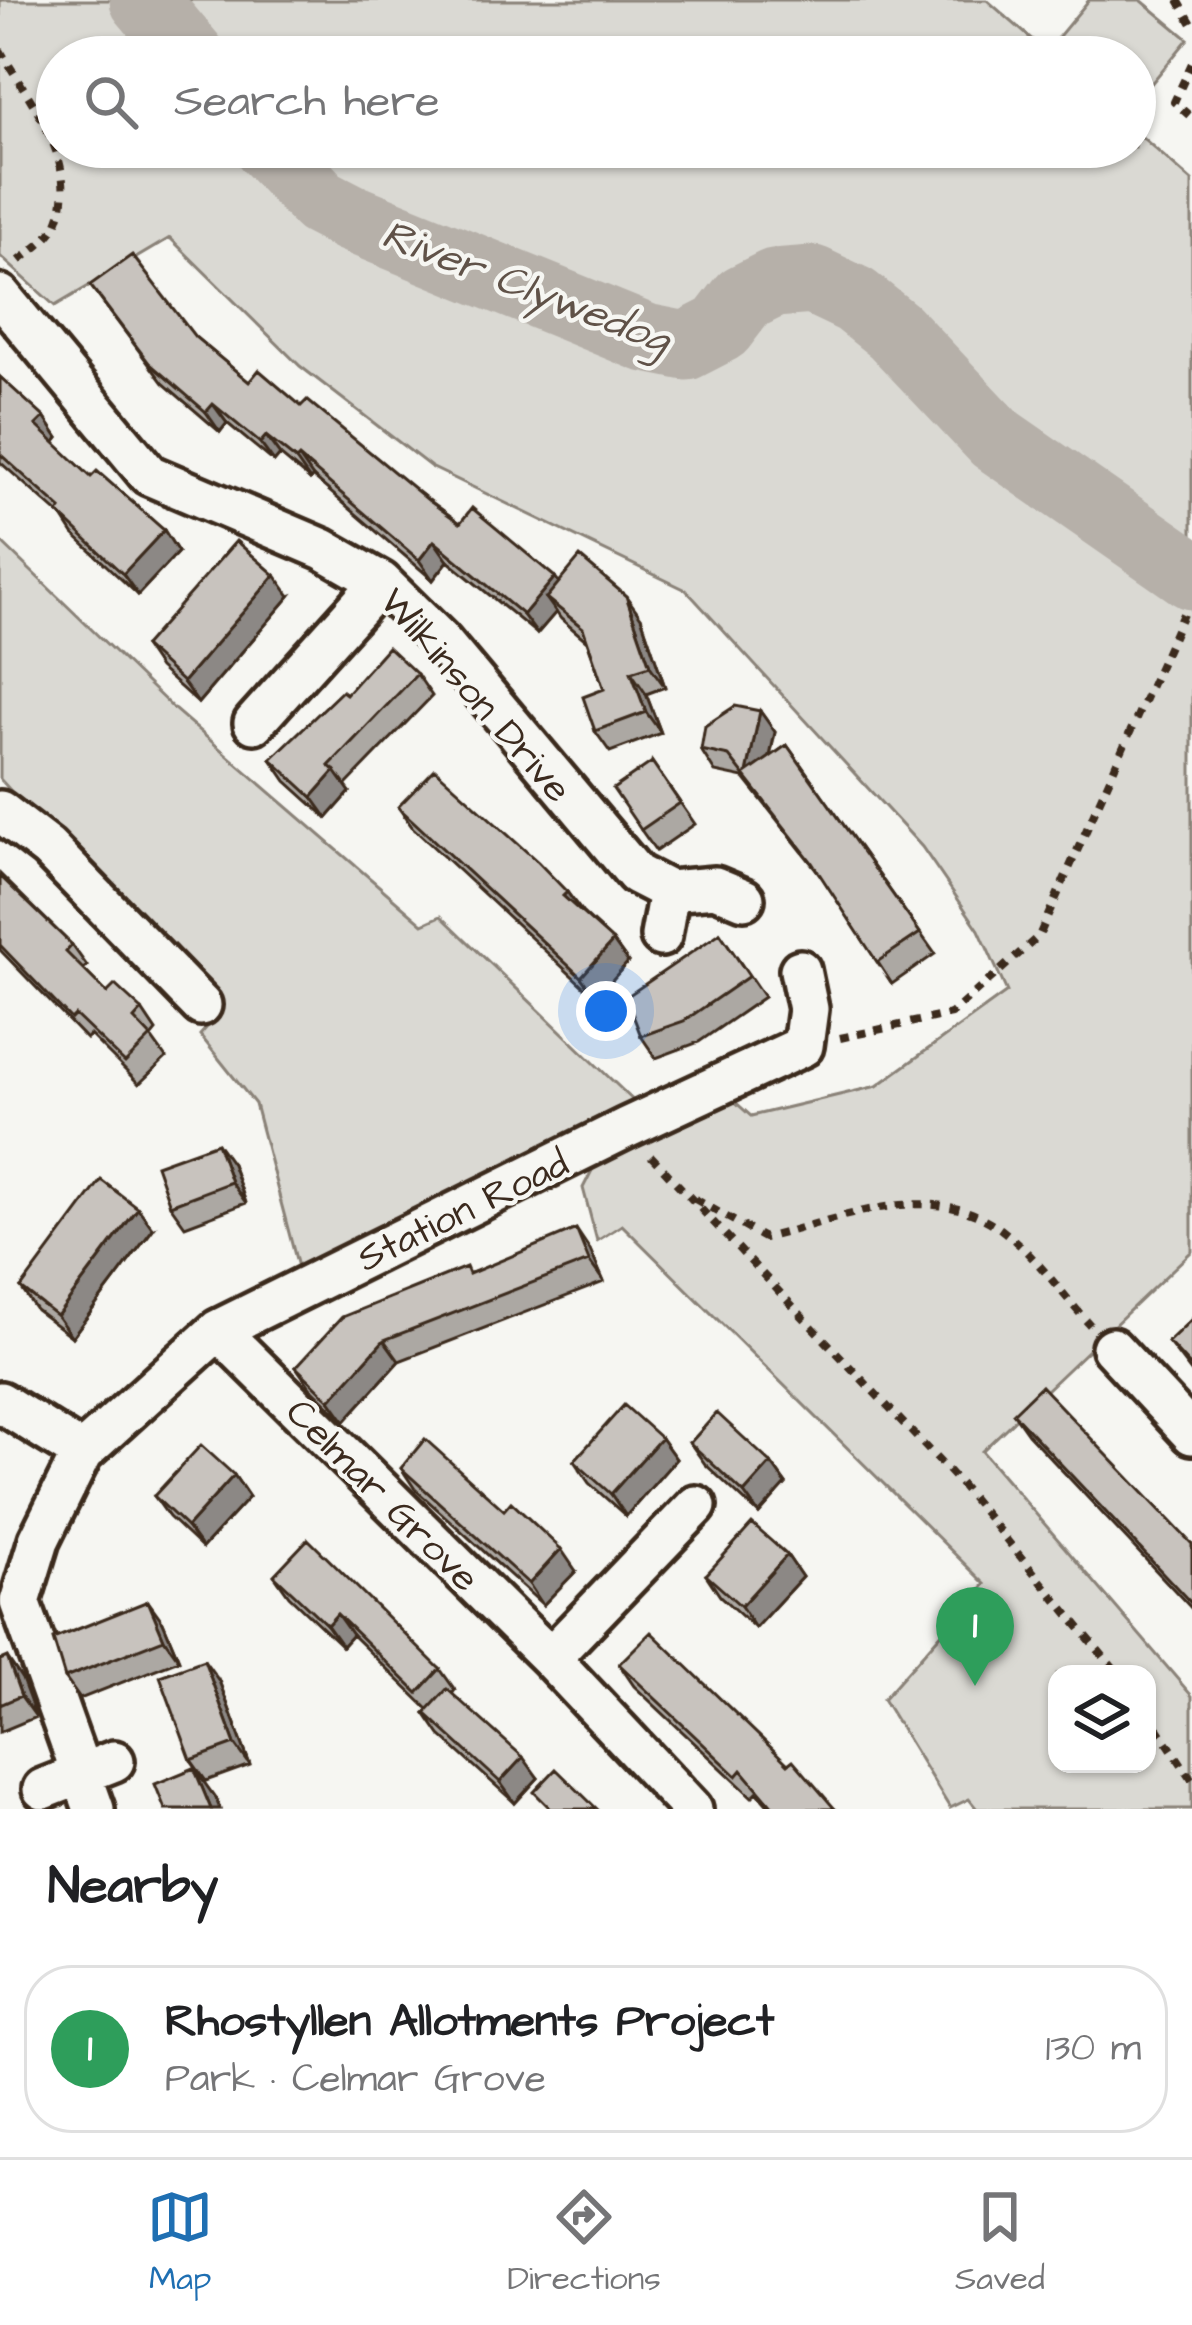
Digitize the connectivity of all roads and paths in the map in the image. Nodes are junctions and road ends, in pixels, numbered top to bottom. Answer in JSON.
{"nodes":[{"id":1,"x":1178,"y":0,"type":"edge"},
{"id":2,"x":1192,"y":24,"type":"edge"},
{"id":3,"x":0,"y":50,"type":"edge"},
{"id":4,"x":1192,"y":63,"type":"edge"},
{"id":5,"x":36,"y":113,"type":"edge"},
{"id":6,"x":1192,"y":118,"type":"edge"},
{"id":7,"x":61,"y":168,"type":"edge"},
{"id":8,"x":0,"y":278,"type":"edge"},
{"id":9,"x":0,"y":295,"type":"edge"},
{"id":10,"x":381,"y":582,"type":"junction"},
{"id":11,"x":1183,"y":614,"type":"dead end"},
{"id":12,"x":254,"y":723,"type":"dead end"},
{"id":13,"x":0,"y":811,"type":"edge"},
{"id":14,"x":669,"y":892,"type":"junction"},
{"id":15,"x":744,"y":899,"type":"dead end"},
{"id":16,"x":661,"y":936,"type":"dead end"},
{"id":17,"x":800,"y":970,"type":"dead end"},
{"id":18,"x":201,"y":1005,"type":"dead end"},
{"id":19,"x":803,"y":1046,"type":"junction"},
{"id":20,"x":626,"y":1128,"type":"junction"},
{"id":21,"x":683,"y":1193,"type":"junction"},
{"id":22,"x":218,"y":1330,"type":"junction"},
{"id":23,"x":1112,"y":1348,"type":"joint"},
{"id":24,"x":0,"y":1402,"type":"edge"},
{"id":25,"x":1192,"y":1434,"type":"edge"},
{"id":26,"x":82,"y":1453,"type":"junction"},
{"id":27,"x":696,"y":1506,"type":"dead end"},
{"id":28,"x":550,"y":1658,"type":"junction"},
{"id":29,"x":1111,"y":1665,"type":"edge"},
{"id":30,"x":1156,"y":1726,"type":"edge"},
{"id":31,"x":1192,"y":1780,"type":"edge"},
{"id":32,"x":96,"y":1781,"type":"edge"},
{"id":33,"x":43,"y":1790,"type":"dead end"},
{"id":34,"x":692,"y":1809,"type":"edge"}],
"edges":[{"from":1,"to":2,"type":"path"},
{"from":3,"to":5,"type":"path"},
{"from":4,"to":6,"type":"path"},
{"from":7,"to":8,"type":"path"},
{"from":9,"to":10,"type":"street","name":"Wilkinson Drive"},
{"from":10,"to":12,"type":"street"},
{"from":10,"to":14,"type":"street","name":"Wilkinson Drive"},
{"from":11,"to":19,"type":"path"},
{"from":13,"to":18,"type":"street"},
{"from":14,"to":15,"type":"street"},
{"from":14,"to":16,"type":"street"},
{"from":17,"to":19,"type":"street"},
{"from":19,"to":20,"type":"street","name":"Station Road"},
{"from":20,"to":21,"type":"path"},
{"from":20,"to":22,"type":"street","name":"Station Road"},
{"from":21,"to":23,"type":"path"},
{"from":21,"to":29,"type":"path"},
{"from":22,"to":26,"type":"street","name":"Station Road"},
{"from":22,"to":28,"type":"street","name":"Celmar Grove"},
{"from":23,"to":25,"type":"street"},
{"from":24,"to":26,"type":"street"},
{"from":26,"to":32,"type":"street"},
{"from":27,"to":28,"type":"street"},
{"from":28,"to":34,"type":"street","name":"Celmar Grove"},
{"from":30,"to":31,"type":"path"},
{"from":32,"to":33,"type":"street"}]}
